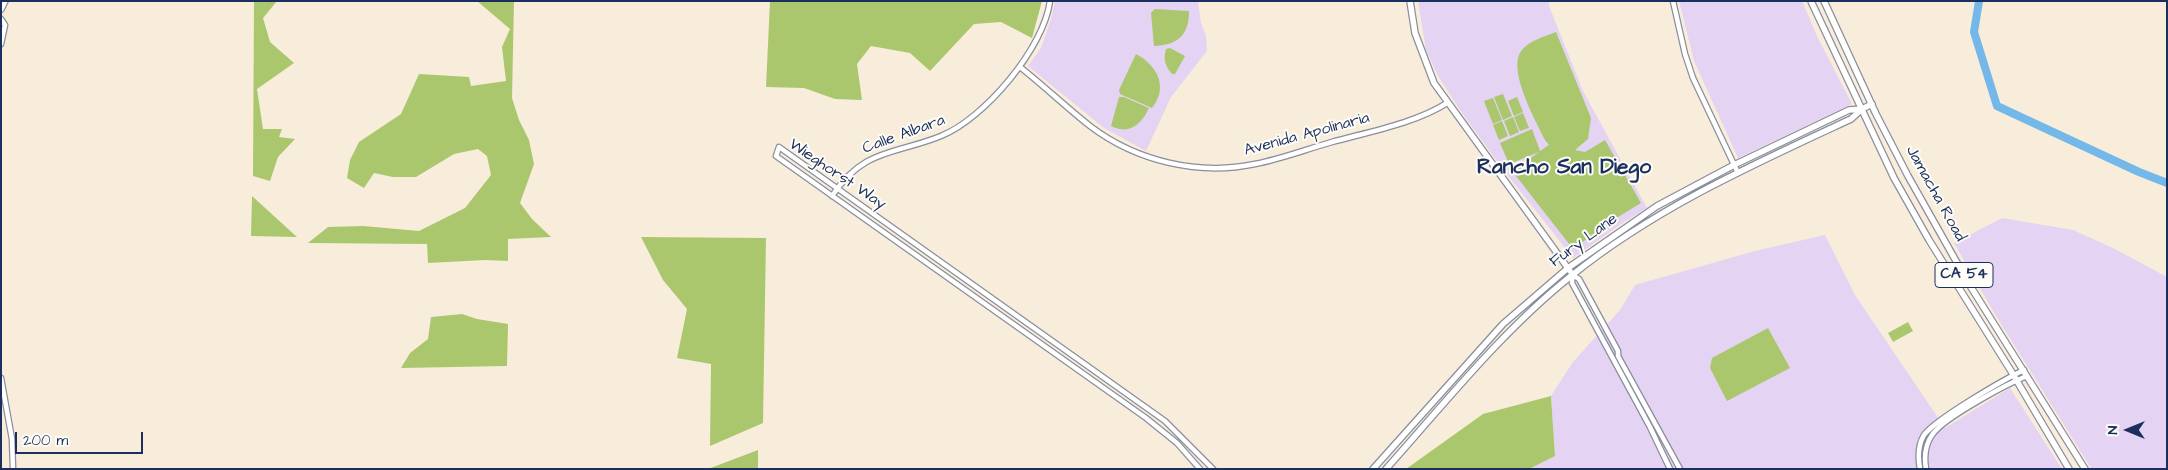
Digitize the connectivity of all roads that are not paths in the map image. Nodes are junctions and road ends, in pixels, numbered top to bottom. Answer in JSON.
{"nodes":[{"id":1,"x":5,"y":1,"type":"edge"},
{"id":2,"x":1050,"y":1,"type":"edge"},
{"id":3,"x":1410,"y":1,"type":"edge"},
{"id":4,"x":1673,"y":1,"type":"edge"},
{"id":5,"x":1811,"y":1,"type":"edge"},
{"id":6,"x":1824,"y":1,"type":"edge"},
{"id":7,"x":1,"y":9,"type":"edge"},
{"id":8,"x":1,"y":19,"type":"edge"},
{"id":9,"x":1,"y":44,"type":"edge"},
{"id":10,"x":1020,"y":67,"type":"junction"},
{"id":11,"x":1447,"y":103,"type":"junction"},
{"id":12,"x":1872,"y":104,"type":"junction"},
{"id":13,"x":1862,"y":109,"type":"junction"},
{"id":14,"x":1734,"y":165,"type":"junction"},
{"id":15,"x":1738,"y":173,"type":"junction"},
{"id":16,"x":837,"y":188,"type":"junction"},
{"id":17,"x":832,"y":196,"type":"junction"},
{"id":18,"x":1568,"y":268,"type":"junction"},
{"id":19,"x":1572,"y":275,"type":"junction"},
{"id":20,"x":2026,"y":373,"type":"junction"},
{"id":21,"x":1,"y":378,"type":"edge"},
{"id":22,"x":2014,"y":378,"type":"junction"},
{"id":23,"x":1650,"y":427,"type":"junction"},
{"id":24,"x":1663,"y":437,"type":"junction"},
{"id":25,"x":13,"y":469,"type":"edge"},
{"id":26,"x":1200,"y":469,"type":"edge"},
{"id":27,"x":1212,"y":469,"type":"edge"},
{"id":28,"x":1373,"y":469,"type":"edge"},
{"id":29,"x":1386,"y":469,"type":"edge"},
{"id":30,"x":1670,"y":469,"type":"edge"},
{"id":31,"x":1680,"y":469,"type":"edge"},
{"id":32,"x":1920,"y":469,"type":"edge"},
{"id":33,"x":1926,"y":469,"type":"edge"},
{"id":34,"x":2069,"y":469,"type":"edge"},
{"id":35,"x":2085,"y":469,"type":"edge"}],
"edges":[{"from":1,"to":7,"type":"main road"},
{"from":2,"to":10,"type":"street","name":"Calle Albara"},
{"from":3,"to":11,"type":"main road"},
{"from":4,"to":14,"type":"street"},
{"from":5,"to":13,"type":"main road","name":"Jamacha Road","number":"CA 54"},
{"from":6,"to":12,"type":"main road","name":"Jamacha Road","number":"CA 54"},
{"from":8,"to":9,"type":"street"},
{"from":10,"to":11,"type":"street","name":"Avenida Apolinaria"},
{"from":10,"to":16,"type":"street","name":"Calle Albara"},
{"from":11,"to":18,"type":"main road"},
{"from":12,"to":13,"type":"main road","name":"Fury Lane"},
{"from":12,"to":20,"type":"main road","name":"Jamacha Road","number":"CA 54"},
{"from":13,"to":14,"type":"main road","name":"Fury Lane"},
{"from":13,"to":15,"type":"main road","name":"Fury Lane"},
{"from":13,"to":22,"type":"main road","name":"Jamacha Road","number":"CA 54"},
{"from":14,"to":15,"type":"street"},
{"from":14,"to":18,"type":"main road","name":"Fury Lane"},
{"from":15,"to":19,"type":"main road","name":"Fury Lane"},
{"from":16,"to":17,"type":"street","name":"Calle Albara"},
{"from":16,"to":17,"type":"street","name":"Wieghorst Way"},
{"from":16,"to":27,"type":"street","name":"Wieghorst Way"},
{"from":17,"to":26,"type":"street","name":"Wieghorst Way"},
{"from":18,"to":19,"type":"main road"},
{"from":18,"to":28,"type":"main road","name":"Fury Lane"},
{"from":19,"to":23,"type":"street"},
{"from":19,"to":24,"type":"street"},
{"from":19,"to":29,"type":"main road","name":"Fury Lane"},
{"from":20,"to":22,"type":"street"},
{"from":20,"to":35,"type":"main road","name":"Jamacha Road","number":"CA 54"},
{"from":21,"to":25,"type":"street"},
{"from":22,"to":32,"type":"street"},
{"from":22,"to":33,"type":"street"},
{"from":22,"to":34,"type":"main road","name":"Jamacha Road","number":"CA 54"},
{"from":23,"to":24,"type":"street"},
{"from":23,"to":30,"type":"street"},
{"from":24,"to":31,"type":"street"}]}
